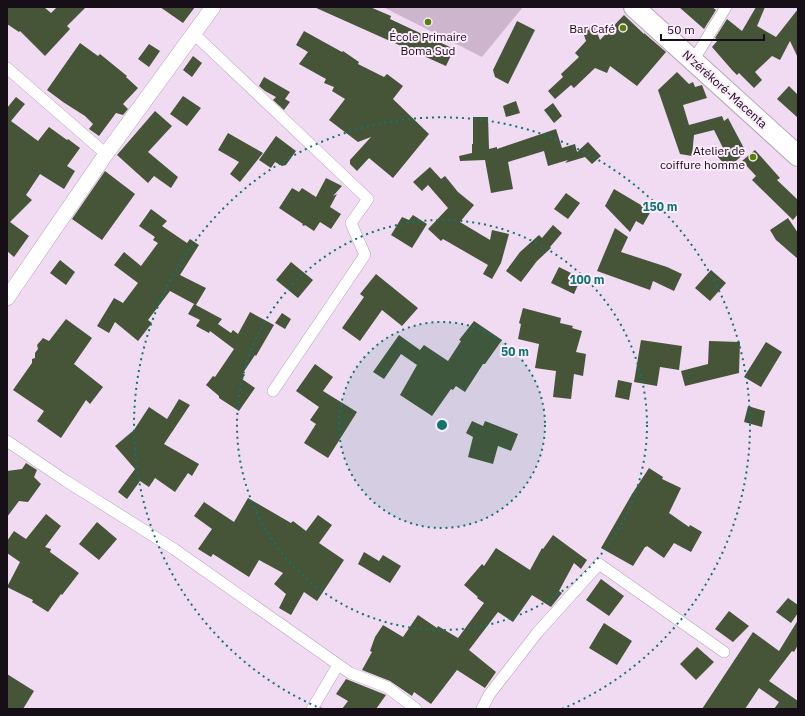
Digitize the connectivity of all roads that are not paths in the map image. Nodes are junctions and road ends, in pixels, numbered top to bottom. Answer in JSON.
{"nodes":[{"id":1,"x":213,"y":7,"type":"edge"},
{"id":2,"x":634,"y":7,"type":"edge"},
{"id":3,"x":726,"y":7,"type":"edge"},
{"id":4,"x":194,"y":34,"type":"junction"},
{"id":5,"x":693,"y":61,"type":"junction"},
{"id":6,"x":7,"y":68,"type":"edge"},
{"id":7,"x":106,"y":154,"type":"junction"},
{"id":8,"x":798,"y":156,"type":"edge"},
{"id":9,"x":7,"y":298,"type":"edge"},
{"id":10,"x":273,"y":391,"type":"dead end"},
{"id":11,"x":7,"y":441,"type":"edge"},
{"id":12,"x":724,"y":652,"type":"dead end"},
{"id":13,"x":338,"y":665,"type":"junction"},
{"id":14,"x":312,"y":709,"type":"edge"},
{"id":15,"x":416,"y":709,"type":"edge"},
{"id":16,"x":482,"y":709,"type":"edge"}],
"edges":[{"from":1,"to":4,"type":"street"},
{"from":2,"to":5,"type":"highway","name":"N'zérékoré-Macenta"},
{"from":3,"to":5,"type":"street"},
{"from":4,"to":7,"type":"street"},
{"from":4,"to":10,"type":"street"},
{"from":5,"to":8,"type":"highway","name":"N'zérékoré-Macenta"},
{"from":6,"to":7,"type":"street"},
{"from":7,"to":9,"type":"street"},
{"from":11,"to":13,"type":"street"},
{"from":12,"to":16,"type":"street"},
{"from":13,"to":14,"type":"street"},
{"from":13,"to":15,"type":"street"}]}
